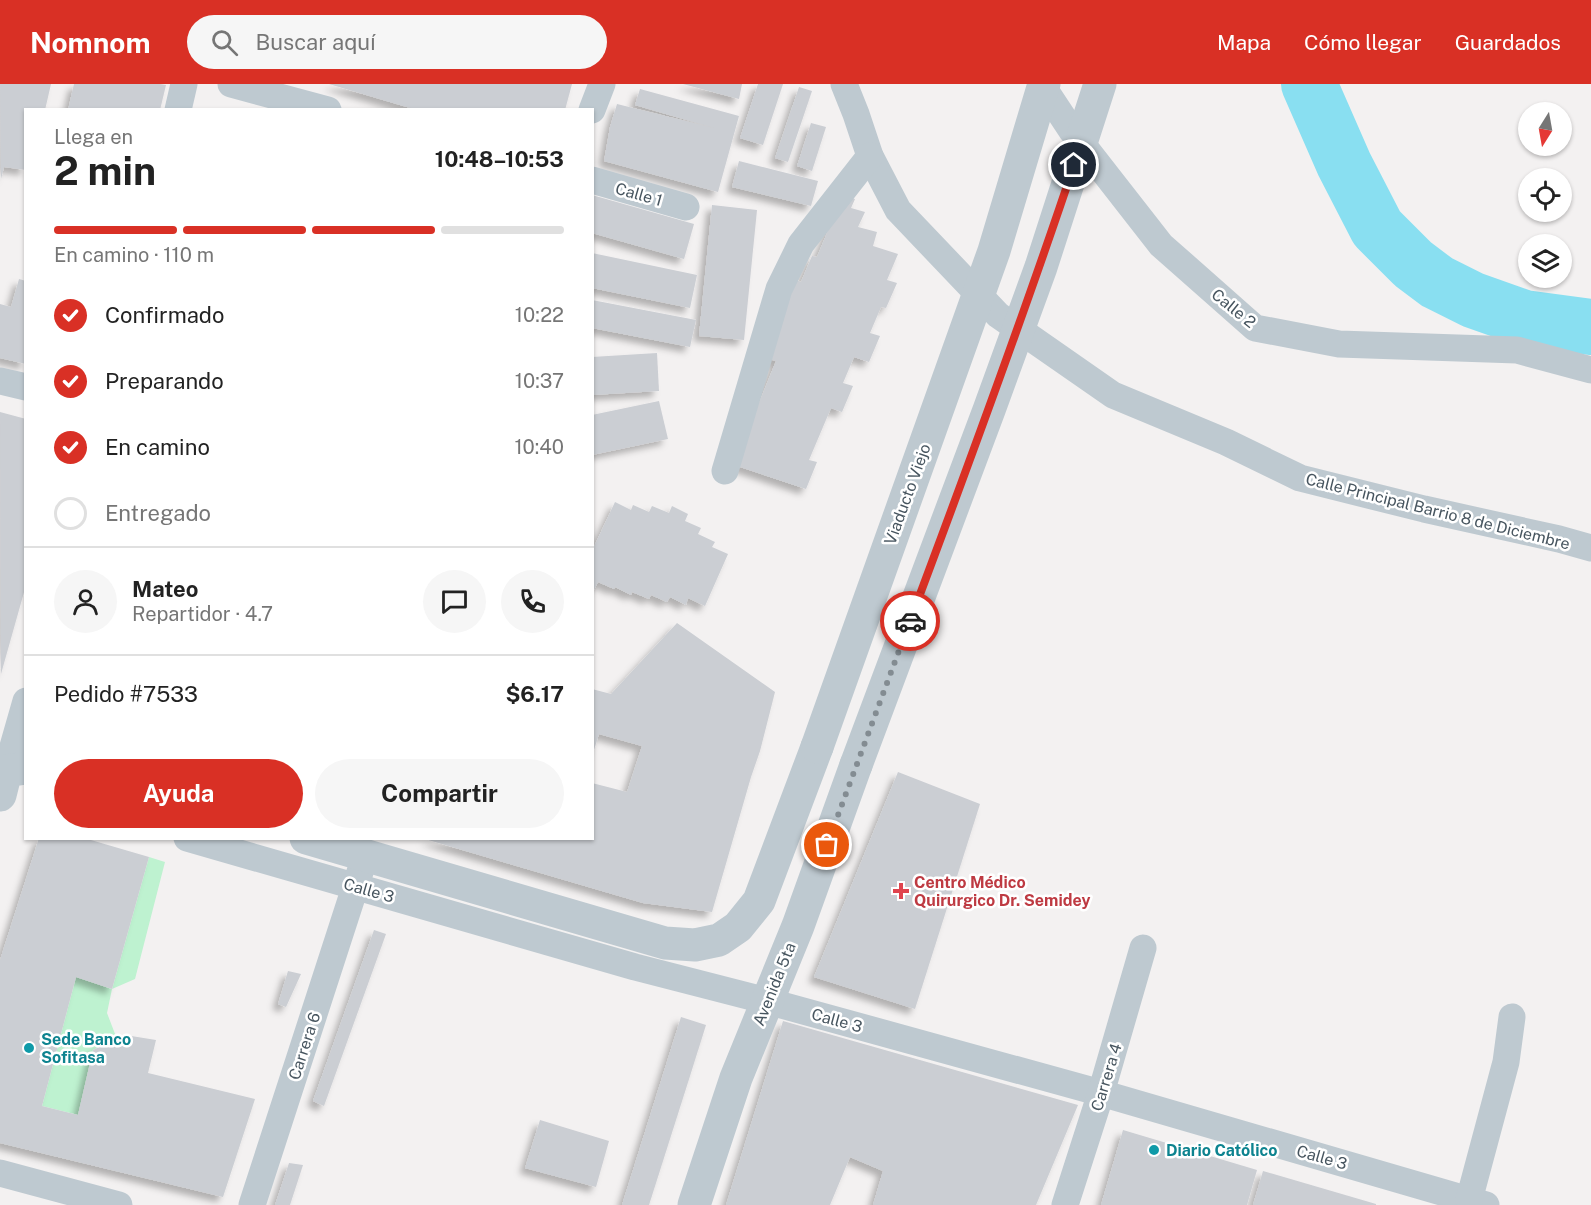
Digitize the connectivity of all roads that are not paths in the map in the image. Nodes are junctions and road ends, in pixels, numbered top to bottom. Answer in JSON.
{"nodes":[{"id":1,"x":184,"y":84,"type":"edge"},
{"id":2,"x":231,"y":84,"type":"edge"},
{"id":3,"x":602,"y":84,"type":"edge"},
{"id":4,"x":843,"y":84,"type":"edge"},
{"id":5,"x":1042,"y":84,"type":"edge"},
{"id":6,"x":1100,"y":84,"type":"edge"},
{"id":7,"x":178,"y":108,"type":"edge"},
{"id":8,"x":321,"y":108,"type":"edge"},
{"id":9,"x":593,"y":108,"type":"edge"},
{"id":10,"x":870,"y":156,"type":"junction"},
{"id":11,"x":594,"y":181,"type":"edge"},
{"id":12,"x":686,"y":207,"type":"dead end"},
{"id":13,"x":1591,"y":370,"type":"edge"},
{"id":14,"x":0,"y":381,"type":"edge"},
{"id":15,"x":24,"y":387,"type":"edge"},
{"id":16,"x":724,"y":471,"type":"dead end"},
{"id":17,"x":1591,"y":549,"type":"edge"},
{"id":18,"x":24,"y":710,"type":"edge"},
{"id":19,"x":11,"y":777,"type":"edge"},
{"id":20,"x":194,"y":840,"type":"edge"},
{"id":21,"x":313,"y":840,"type":"edge"},
{"id":22,"x":365,"y":856,"type":"junction"},
{"id":23,"x":355,"y":886,"type":"junction"},
{"id":24,"x":759,"y":901,"type":"joint"},
{"id":25,"x":1143,"y":948,"type":"dead end"},
{"id":26,"x":767,"y":1001,"type":"junction"},
{"id":27,"x":1512,"y":1017,"type":"dead end"},
{"id":28,"x":1101,"y":1093,"type":"junction"},
{"id":29,"x":0,"y":1173,"type":"edge"},
{"id":30,"x":1478,"y":1203,"type":"edge"},
{"id":31,"x":119,"y":1205,"type":"edge"},
{"id":32,"x":252,"y":1205,"type":"edge"},
{"id":33,"x":694,"y":1205,"type":"edge"},
{"id":34,"x":1065,"y":1205,"type":"edge"}],
"edges":[{"from":1,"to":7,"type":"street"},
{"from":2,"to":8,"type":"street"},
{"from":3,"to":9,"type":"street"},
{"from":4,"to":10,"type":"street","name":"Calle Principal Barrio 8 de Diciembre"},
{"from":5,"to":13,"type":"street","name":"Calle 2"},
{"from":5,"to":24,"type":"street","name":"Viaducto Viejo","bridge":true},
{"from":6,"to":26,"type":"street","name":"Avenida 5ta","bridge":true},
{"from":10,"to":16,"type":"street"},
{"from":10,"to":17,"type":"street","name":"Calle Principal Barrio 8 de Diciembre"},
{"from":11,"to":12,"type":"street","name":"Calle 1"},
{"from":14,"to":15,"type":"street"},
{"from":18,"to":19,"type":"street"},
{"from":20,"to":23,"type":"street","name":"Calle 3"},
{"from":21,"to":22,"type":"street","name":"Calle 3"},
{"from":22,"to":23,"type":"street","name":"Carrera 6"},
{"from":22,"to":24,"type":"street","name":"Calle 3"},
{"from":23,"to":26,"type":"street","name":"Calle 3"},
{"from":23,"to":32,"type":"street","name":"Carrera 6"},
{"from":25,"to":28,"type":"street","name":"Carrera 4"},
{"from":26,"to":28,"type":"street","name":"Calle 3"},
{"from":26,"to":33,"type":"street","name":"Avenida 5ta"},
{"from":27,"to":30,"type":"street"},
{"from":28,"to":30,"type":"street","name":"Calle 3"},
{"from":28,"to":34,"type":"street","name":"Carrera 4"},
{"from":29,"to":31,"type":"street"}]}
